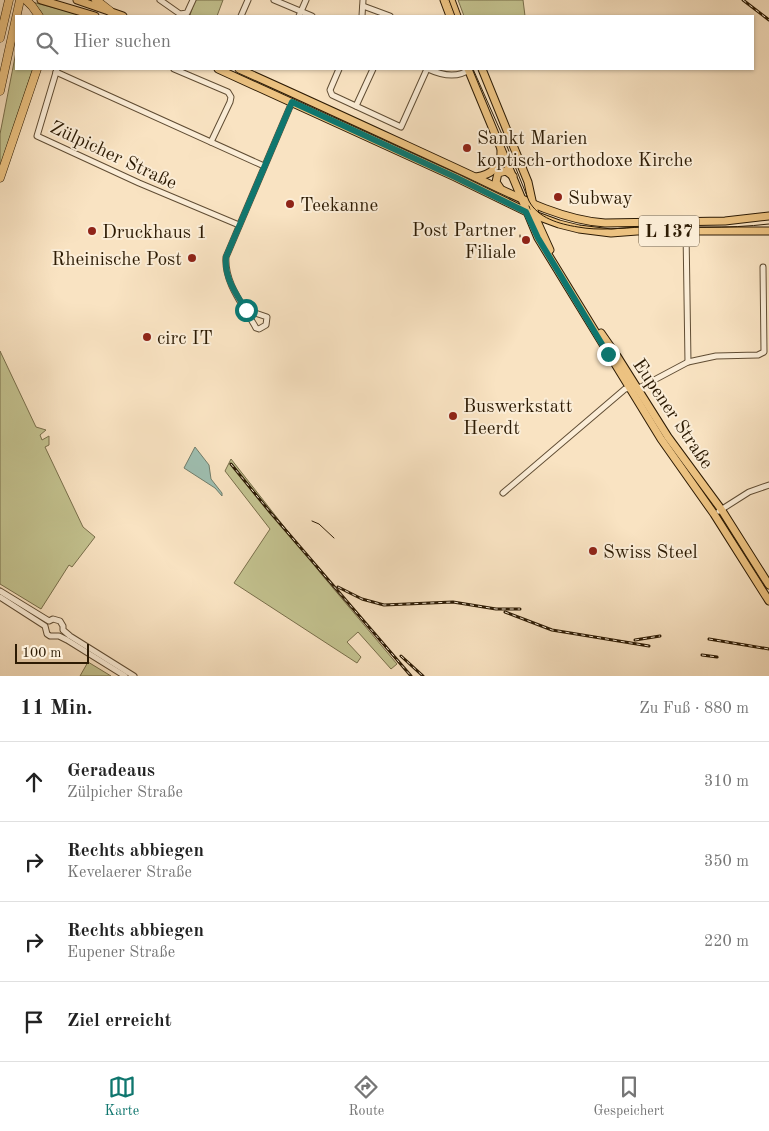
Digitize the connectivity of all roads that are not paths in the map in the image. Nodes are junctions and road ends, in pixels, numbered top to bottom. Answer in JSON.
{"nodes":[{"id":1,"x":9,"y":0,"type":"edge"},
{"id":2,"x":20,"y":0,"type":"edge"},
{"id":3,"x":26,"y":0,"type":"edge"},
{"id":4,"x":41,"y":0,"type":"edge"},
{"id":5,"x":77,"y":0,"type":"edge"},
{"id":6,"x":96,"y":0,"type":"edge"},
{"id":7,"x":160,"y":0,"type":"edge"},
{"id":8,"x":193,"y":0,"type":"edge"},
{"id":9,"x":248,"y":0,"type":"edge"},
{"id":10,"x":274,"y":0,"type":"edge"},
{"id":11,"x":306,"y":0,"type":"edge"},
{"id":12,"x":444,"y":0,"type":"edge"},
{"id":13,"x":451,"y":0,"type":"edge"},
{"id":14,"x":363,"y":3,"type":"edge"},
{"id":15,"x":110,"y":11,"type":"junction"},
{"id":16,"x":300,"y":14,"type":"edge"},
{"id":17,"x":17,"y":15,"type":"edge"},
{"id":18,"x":38,"y":15,"type":"edge"},
{"id":19,"x":92,"y":15,"type":"edge"},
{"id":20,"x":120,"y":15,"type":"edge"},
{"id":21,"x":241,"y":15,"type":"edge"},
{"id":22,"x":388,"y":15,"type":"edge"},
{"id":23,"x":450,"y":15,"type":"edge"},
{"id":24,"x":458,"y":15,"type":"edge"},
{"id":25,"x":15,"y":23,"type":"edge"},
{"id":26,"x":0,"y":38,"type":"edge"},
{"id":27,"x":37,"y":70,"type":"edge"},
{"id":28,"x":57,"y":70,"type":"edge"},
{"id":29,"x":176,"y":70,"type":"edge"},
{"id":30,"x":220,"y":70,"type":"edge"},
{"id":31,"x":241,"y":70,"type":"edge"},
{"id":32,"x":339,"y":70,"type":"edge"},
{"id":33,"x":373,"y":70,"type":"edge"},
{"id":34,"x":428,"y":70,"type":"edge"},
{"id":35,"x":431,"y":70,"type":"edge"},
{"id":36,"x":467,"y":70,"type":"edge"},
{"id":37,"x":469,"y":70,"type":"edge"},
{"id":38,"x":482,"y":70,"type":"edge"},
{"id":39,"x":0,"y":91,"type":"edge"},
{"id":40,"x":292,"y":102,"type":"junction"},
{"id":41,"x":356,"y":106,"type":"junction"},
{"id":42,"x":211,"y":142,"type":"junction"},
{"id":43,"x":499,"y":142,"type":"junction"},
{"id":44,"x":264,"y":166,"type":"junction"},
{"id":45,"x":513,"y":176,"type":"junction"},
{"id":46,"x":475,"y":177,"type":"junction"},
{"id":47,"x":0,"y":178,"type":"edge"},
{"id":48,"x":500,"y":188,"type":"junction"},
{"id":49,"x":530,"y":188,"type":"junction"},
{"id":50,"x":522,"y":198,"type":"junction"},
{"id":51,"x":533,"y":203,"type":"junction"},
{"id":52,"x":543,"y":207,"type":"junction"},
{"id":53,"x":526,"y":212,"type":"junction"},
{"id":54,"x":535,"y":216,"type":"junction"},
{"id":55,"x":769,"y":216,"type":"edge"},
{"id":56,"x":560,"y":224,"type":"junction"},
{"id":57,"x":239,"y":225,"type":"junction"},
{"id":58,"x":686,"y":231,"type":"junction"},
{"id":59,"x":769,"y":231,"type":"edge"},
{"id":60,"x":546,"y":242,"type":"junction"},
{"id":61,"x":763,"y":267,"type":"dead end"},
{"id":62,"x":246,"y":310,"type":"dead end"},
{"id":63,"x":688,"y":362,"type":"junction"},
{"id":64,"x":633,"y":388,"type":"junction"},
{"id":65,"x":769,"y":485,"type":"edge"},
{"id":66,"x":503,"y":493,"type":"dead end"},
{"id":67,"x":717,"y":512,"type":"junction"},
{"id":68,"x":769,"y":584,"type":"edge"},
{"id":69,"x":0,"y":591,"type":"edge"},
{"id":70,"x":0,"y":597,"type":"edge"},
{"id":71,"x":769,"y":600,"type":"edge"},
{"id":72,"x":49,"y":621,"type":"junction"},
{"id":73,"x":46,"y":626,"type":"junction"},
{"id":74,"x":63,"y":630,"type":"junction"},
{"id":75,"x":59,"y":636,"type":"junction"},
{"id":76,"x":125,"y":676,"type":"edge"},
{"id":77,"x":134,"y":676,"type":"edge"}],
"edges":[{"from":1,"to":26,"type":"highway"},
{"from":2,"to":17,"type":"highway"},
{"from":3,"to":18,"type":"highway"},
{"from":4,"to":19,"type":"main road"},
{"from":5,"to":15,"type":"main road"},
{"from":6,"to":15,"type":"highway"},
{"from":7,"to":8,"type":"street"},
{"from":9,"to":21,"type":"street"},
{"from":10,"to":16,"type":"street"},
{"from":11,"to":16,"type":"street"},
{"from":12,"to":23,"type":"main road"},
{"from":13,"to":24,"type":"main road"},
{"from":14,"to":22,"type":"street"},
{"from":15,"to":20,"type":"main road"},
{"from":25,"to":39,"type":"highway"},
{"from":27,"to":47,"type":"highway"},
{"from":28,"to":42,"type":"street"},
{"from":28,"to":57,"type":"street","name":"Zülpicher Straße"},
{"from":29,"to":42,"type":"street"},
{"from":30,"to":40,"type":"main road","number":"L 137"},
{"from":31,"to":46,"type":"main road","number":"L 137"},
{"from":32,"to":41,"type":"street"},
{"from":33,"to":41,"type":"street"},
{"from":34,"to":41,"type":"street"},
{"from":35,"to":36,"type":"street"},
{"from":37,"to":43,"type":"main road","name":"Eupener Straße"},
{"from":38,"to":49,"type":"main road"},
{"from":40,"to":44,"type":"street"},
{"from":40,"to":53,"type":"main road","number":"L 137"},
{"from":42,"to":44,"type":"street"},
{"from":43,"to":45,"type":"main road","name":"Eupener Straße"},
{"from":43,"to":46,"type":"main road"},
{"from":44,"to":57,"type":"street"},
{"from":45,"to":48,"type":"main road"},
{"from":45,"to":50,"type":"main road","name":"Eupener Straße"},
{"from":46,"to":48,"type":"main road","number":"L 137"},
{"from":48,"to":50,"type":"main road","number":"L 137"},
{"from":49,"to":51,"type":"main road","name":"Eupener Straße"},
{"from":49,"to":52,"type":"main road"},
{"from":50,"to":51,"type":"main road","number":"L 137"},
{"from":50,"to":53,"type":"main road","name":"Eupener Straße"},
{"from":51,"to":52,"type":"main road","number":"L 137"},
{"from":51,"to":54,"type":"main road","name":"Eupener Straße"},
{"from":52,"to":55,"type":"main road","number":"L 137"},
{"from":53,"to":54,"type":"main road","number":"L 137"},
{"from":53,"to":64,"type":"main road","name":"Eupener Straße"},
{"from":54,"to":56,"type":"main road","number":"L 137"},
{"from":54,"to":60,"type":"main road","name":"Eupener Straße"},
{"from":56,"to":58,"type":"main road","number":"L 137"},
{"from":56,"to":60,"type":"main road"},
{"from":57,"to":62,"type":"street"},
{"from":58,"to":59,"type":"main road","number":"L 137"},
{"from":58,"to":63,"type":"street"},
{"from":60,"to":64,"type":"main road","name":"Eupener Straße"},
{"from":61,"to":63,"type":"street"},
{"from":63,"to":64,"type":"street"},
{"from":64,"to":66,"type":"street","name":"Eupener Straße"},
{"from":64,"to":67,"type":"main road","name":"Eupener Straße"},
{"from":65,"to":67,"type":"street"},
{"from":67,"to":68,"type":"main road"},
{"from":67,"to":71,"type":"main road"},
{"from":69,"to":72,"type":"street"},
{"from":70,"to":73,"type":"street"},
{"from":72,"to":73,"type":"street"},
{"from":72,"to":74,"type":"street"},
{"from":73,"to":75,"type":"street"},
{"from":74,"to":75,"type":"street"},
{"from":74,"to":77,"type":"street"},
{"from":75,"to":76,"type":"street"}]}
